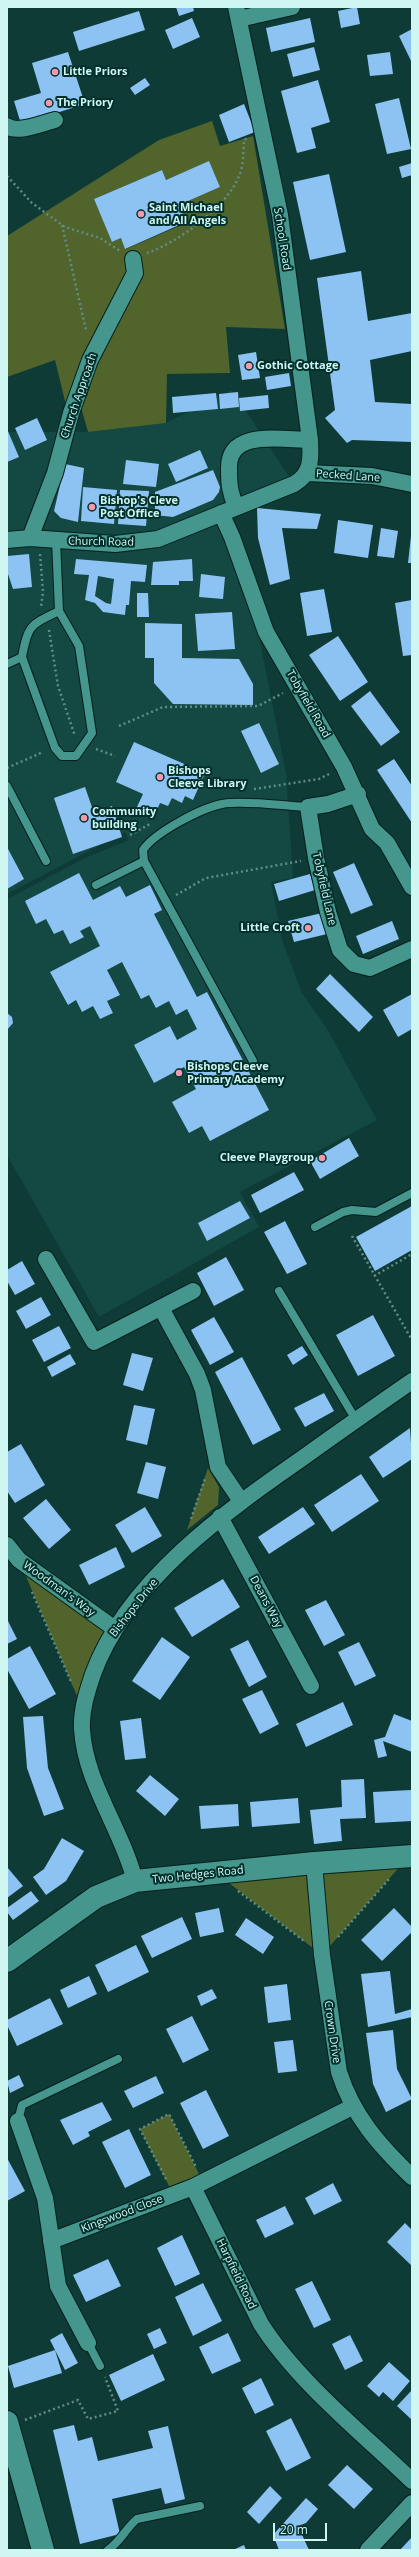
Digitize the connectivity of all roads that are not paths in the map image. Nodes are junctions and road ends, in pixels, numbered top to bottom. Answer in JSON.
{"nodes":[{"id":1,"x":292,"y":7,"type":"edge"},
{"id":2,"x":238,"y":13,"type":"edge"},
{"id":3,"x":55,"y":120,"type":"dead end"},
{"id":4,"x":7,"y":126,"type":"edge"},
{"id":5,"x":139,"y":257,"type":"road end"},
{"id":6,"x":310,"y":440,"type":"junction"},
{"id":7,"x":307,"y":473,"type":"junction"},
{"id":8,"x":412,"y":484,"type":"edge"},
{"id":9,"x":236,"y":506,"type":"junction"},
{"id":10,"x":221,"y":513,"type":"junction"},
{"id":11,"x":30,"y":538,"type":"junction"},
{"id":12,"x":7,"y":540,"type":"edge"},
{"id":13,"x":56,"y":540,"type":"junction"},
{"id":14,"x":59,"y":611,"type":"junction"},
{"id":15,"x":22,"y":657,"type":"junction"},
{"id":16,"x":7,"y":664,"type":"edge"},
{"id":17,"x":7,"y":786,"type":"edge"},
{"id":18,"x":358,"y":794,"type":"junction"},
{"id":19,"x":308,"y":807,"type":"junction"},
{"id":20,"x":46,"y":861,"type":"dead end"},
{"id":21,"x":144,"y":861,"type":"junction"},
{"id":22,"x":411,"y":884,"type":"edge"},
{"id":23,"x":96,"y":885,"type":"dead end"},
{"id":24,"x":412,"y":949,"type":"edge"},
{"id":25,"x":253,"y":1061,"type":"dead end"},
{"id":26,"x":412,"y":1193,"type":"edge"},
{"id":27,"x":315,"y":1227,"type":"dead end"},
{"id":28,"x":46,"y":1259,"type":"dead end"},
{"id":29,"x":193,"y":1291,"type":"dead end"},
{"id":30,"x":279,"y":1291,"type":"dead end"},
{"id":31,"x":161,"y":1308,"type":"junction"},
{"id":32,"x":412,"y":1381,"type":"edge"},
{"id":33,"x":356,"y":1420,"type":"junction"},
{"id":34,"x":241,"y":1501,"type":"junction"},
{"id":35,"x":220,"y":1517,"type":"junction"},
{"id":36,"x":7,"y":1545,"type":"edge"},
{"id":37,"x":115,"y":1629,"type":"junction"},
{"id":38,"x":311,"y":1686,"type":"dead end"},
{"id":39,"x":412,"y":1856,"type":"edge"},
{"id":40,"x":314,"y":1863,"type":"junction"},
{"id":41,"x":135,"y":1881,"type":"junction"},
{"id":42,"x":8,"y":1960,"type":"edge"},
{"id":43,"x":118,"y":2059,"type":"dead end"},
{"id":44,"x":352,"y":2107,"type":"junction"},
{"id":45,"x":18,"y":2121,"type":"joint"},
{"id":46,"x":412,"y":2176,"type":"edge"},
{"id":47,"x":198,"y":2184,"type":"junction"},
{"id":48,"x":51,"y":2241,"type":"junction"},
{"id":49,"x":88,"y":2343,"type":"joint"},
{"id":50,"x":100,"y":2366,"type":"road end"},
{"id":51,"x":8,"y":2424,"type":"edge"},
{"id":52,"x":412,"y":2481,"type":"edge"},
{"id":53,"x":412,"y":2503,"type":"edge"},
{"id":54,"x":200,"y":2506,"type":"dead end"},
{"id":55,"x":43,"y":2550,"type":"edge"},
{"id":56,"x":108,"y":2550,"type":"edge"},
{"id":57,"x":368,"y":2550,"type":"edge"}],
"edges":[{"from":1,"to":2,"type":"street"},
{"from":2,"to":6,"type":"street","name":"School Road"},
{"from":3,"to":4,"type":"street"},
{"from":5,"to":11,"type":"street","name":"Church Approach"},
{"from":6,"to":7,"type":"street","name":"School Road"},
{"from":6,"to":9,"type":"street"},
{"from":7,"to":8,"type":"street","name":"Pecked Lane"},
{"from":7,"to":9,"type":"street","name":"Church Road"},
{"from":9,"to":10,"type":"street","name":"Church Road"},
{"from":10,"to":13,"type":"street","name":"Church Road"},
{"from":10,"to":18,"type":"street","name":"Tobyfield Road"},
{"from":11,"to":12,"type":"street","name":"Church Road"},
{"from":11,"to":13,"type":"street","name":"Church Road"},
{"from":13,"to":14,"type":"lane"},
{"from":14,"to":15,"type":"lane"},
{"from":14,"to":15,"type":"lane"},
{"from":15,"to":16,"type":"lane"},
{"from":17,"to":20,"type":"lane"},
{"from":18,"to":19,"type":"street"},
{"from":18,"to":22,"type":"street","name":"Tobyfield Road"},
{"from":19,"to":21,"type":"lane"},
{"from":19,"to":24,"type":"street","name":"Tobyfield Lane"},
{"from":21,"to":23,"type":"lane"},
{"from":21,"to":25,"type":"lane"},
{"from":26,"to":27,"type":"lane"},
{"from":28,"to":31,"type":"street"},
{"from":29,"to":31,"type":"street"},
{"from":30,"to":33,"type":"lane"},
{"from":31,"to":34,"type":"street"},
{"from":32,"to":33,"type":"street","name":"Bishops Drive"},
{"from":33,"to":34,"type":"street","name":"Bishops Drive"},
{"from":34,"to":35,"type":"street","name":"Bishops Drive"},
{"from":35,"to":37,"type":"street","name":"Bishops Drive"},
{"from":35,"to":38,"type":"street","name":"Deans Way"},
{"from":36,"to":37,"type":"street","name":"Woodman's Way"},
{"from":37,"to":41,"type":"street","name":"Bishops Drive"},
{"from":39,"to":40,"type":"street","name":"Two Hedges Road"},
{"from":40,"to":41,"type":"street","name":"Two Hedges Road"},
{"from":40,"to":44,"type":"street","name":"Crown Drive"},
{"from":41,"to":42,"type":"street","name":"Two Hedges Road"},
{"from":43,"to":45,"type":"lane"},
{"from":44,"to":46,"type":"street","name":"Crown Drive"},
{"from":44,"to":47,"type":"street"},
{"from":45,"to":48,"type":"street"},
{"from":47,"to":48,"type":"street","name":"Kingswood Close"},
{"from":47,"to":52,"type":"street","name":"Harpfield Road"},
{"from":48,"to":49,"type":"street"},
{"from":49,"to":50,"type":"lane"},
{"from":51,"to":55,"type":"street"},
{"from":53,"to":57,"type":"street"},
{"from":54,"to":56,"type":"lane"}]}
